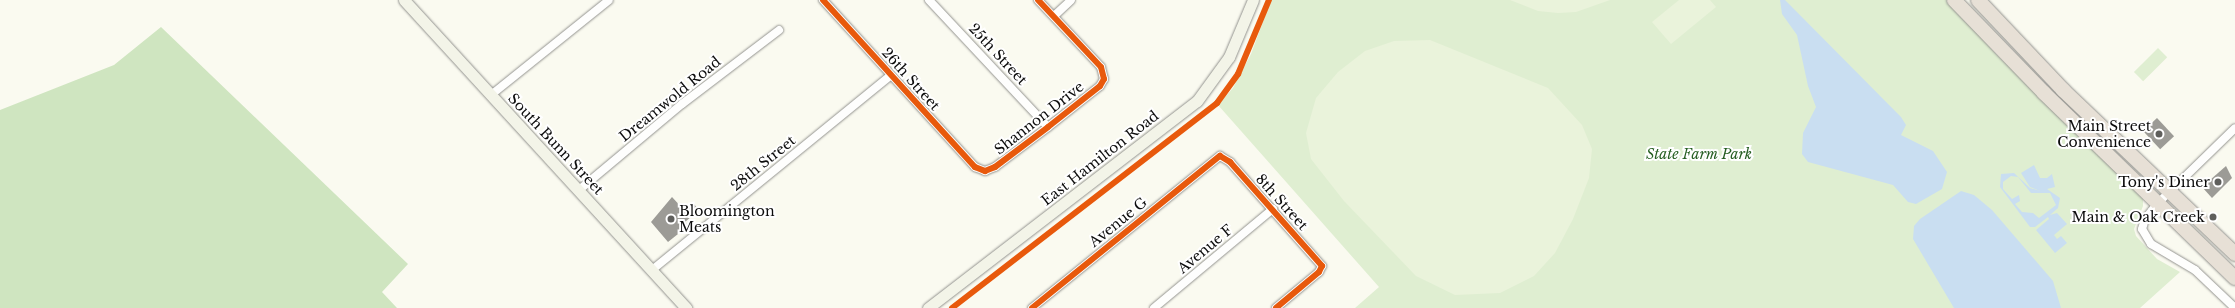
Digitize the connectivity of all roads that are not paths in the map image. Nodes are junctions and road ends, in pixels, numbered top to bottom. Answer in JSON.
{"nodes":[{"id":1,"x":404,"y":0,"type":"edge"},
{"id":2,"x":609,"y":0,"type":"edge"},
{"id":3,"x":823,"y":0,"type":"edge"},
{"id":4,"x":929,"y":0,"type":"edge"},
{"id":5,"x":1038,"y":0,"type":"edge"},
{"id":6,"x":1071,"y":0,"type":"edge"},
{"id":7,"x":1253,"y":0,"type":"edge"},
{"id":8,"x":1954,"y":0,"type":"edge"},
{"id":9,"x":1978,"y":0,"type":"edge"},
{"id":10,"x":1054,"y":16,"type":"junction"},
{"id":11,"x":1996,"y":21,"type":"junction"},
{"id":12,"x":779,"y":30,"type":"dead end"},
{"id":13,"x":1984,"y":32,"type":"junction"},
{"id":14,"x":891,"y":75,"type":"junction"},
{"id":15,"x":491,"y":95,"type":"junction"},
{"id":16,"x":1048,"y":127,"type":"junction"},
{"id":17,"x":2235,"y":128,"type":"edge"},
{"id":18,"x":1220,"y":156,"type":"joint"},
{"id":19,"x":985,"y":171,"type":"joint"},
{"id":20,"x":579,"y":190,"type":"junction"},
{"id":21,"x":2171,"y":191,"type":"junction"},
{"id":22,"x":2158,"y":203,"type":"junction"},
{"id":23,"x":1273,"y":209,"type":"junction"},
{"id":24,"x":2235,"y":254,"type":"edge"},
{"id":25,"x":652,"y":270,"type":"junction"},
{"id":26,"x":2235,"y":278,"type":"edge"},
{"id":27,"x":686,"y":308,"type":"edge"},
{"id":28,"x":928,"y":308,"type":"edge"},
{"id":29,"x":1032,"y":308,"type":"edge"},
{"id":30,"x":1154,"y":308,"type":"edge"},
{"id":31,"x":1276,"y":308,"type":"edge"},
{"id":32,"x":2235,"y":308,"type":"edge"}],
"edges":[{"from":1,"to":15,"type":"main road","name":"South Bunn Street"},
{"from":2,"to":15,"type":"street"},
{"from":3,"to":14,"type":"street","name":"26th Street"},
{"from":4,"to":16,"type":"street","name":"25th Street"},
{"from":5,"to":10,"type":"street"},
{"from":6,"to":10,"type":"street"},
{"from":7,"to":28,"type":"main road","name":"East Hamilton Road"},
{"from":8,"to":13,"type":"highway"},
{"from":9,"to":11,"type":"highway"},
{"from":10,"to":16,"type":"street","name":"Shannon Drive"},
{"from":11,"to":13,"type":"highway"},
{"from":11,"to":21,"type":"highway"},
{"from":12,"to":20,"type":"street","name":"Dreamwold Road"},
{"from":13,"to":22,"type":"highway"},
{"from":14,"to":19,"type":"street","name":"26th Street"},
{"from":14,"to":25,"type":"street","name":"28th Street"},
{"from":15,"to":20,"type":"main road","name":"South Bunn Street"},
{"from":16,"to":19,"type":"street","name":"Shannon Drive"},
{"from":17,"to":21,"type":"street"},
{"from":18,"to":23,"type":"street","name":"8th Street"},
{"from":18,"to":29,"type":"street","name":"Avenue G"},
{"from":20,"to":25,"type":"main road","name":"South Bunn Street"},
{"from":21,"to":22,"type":"street"},
{"from":21,"to":24,"type":"highway"},
{"from":22,"to":26,"type":"highway"},
{"from":22,"to":32,"type":"street"},
{"from":23,"to":30,"type":"street","name":"Avenue F"},
{"from":23,"to":31,"type":"street","name":"8th Street"},
{"from":25,"to":27,"type":"main road","name":"South Bunn Street"}]}
